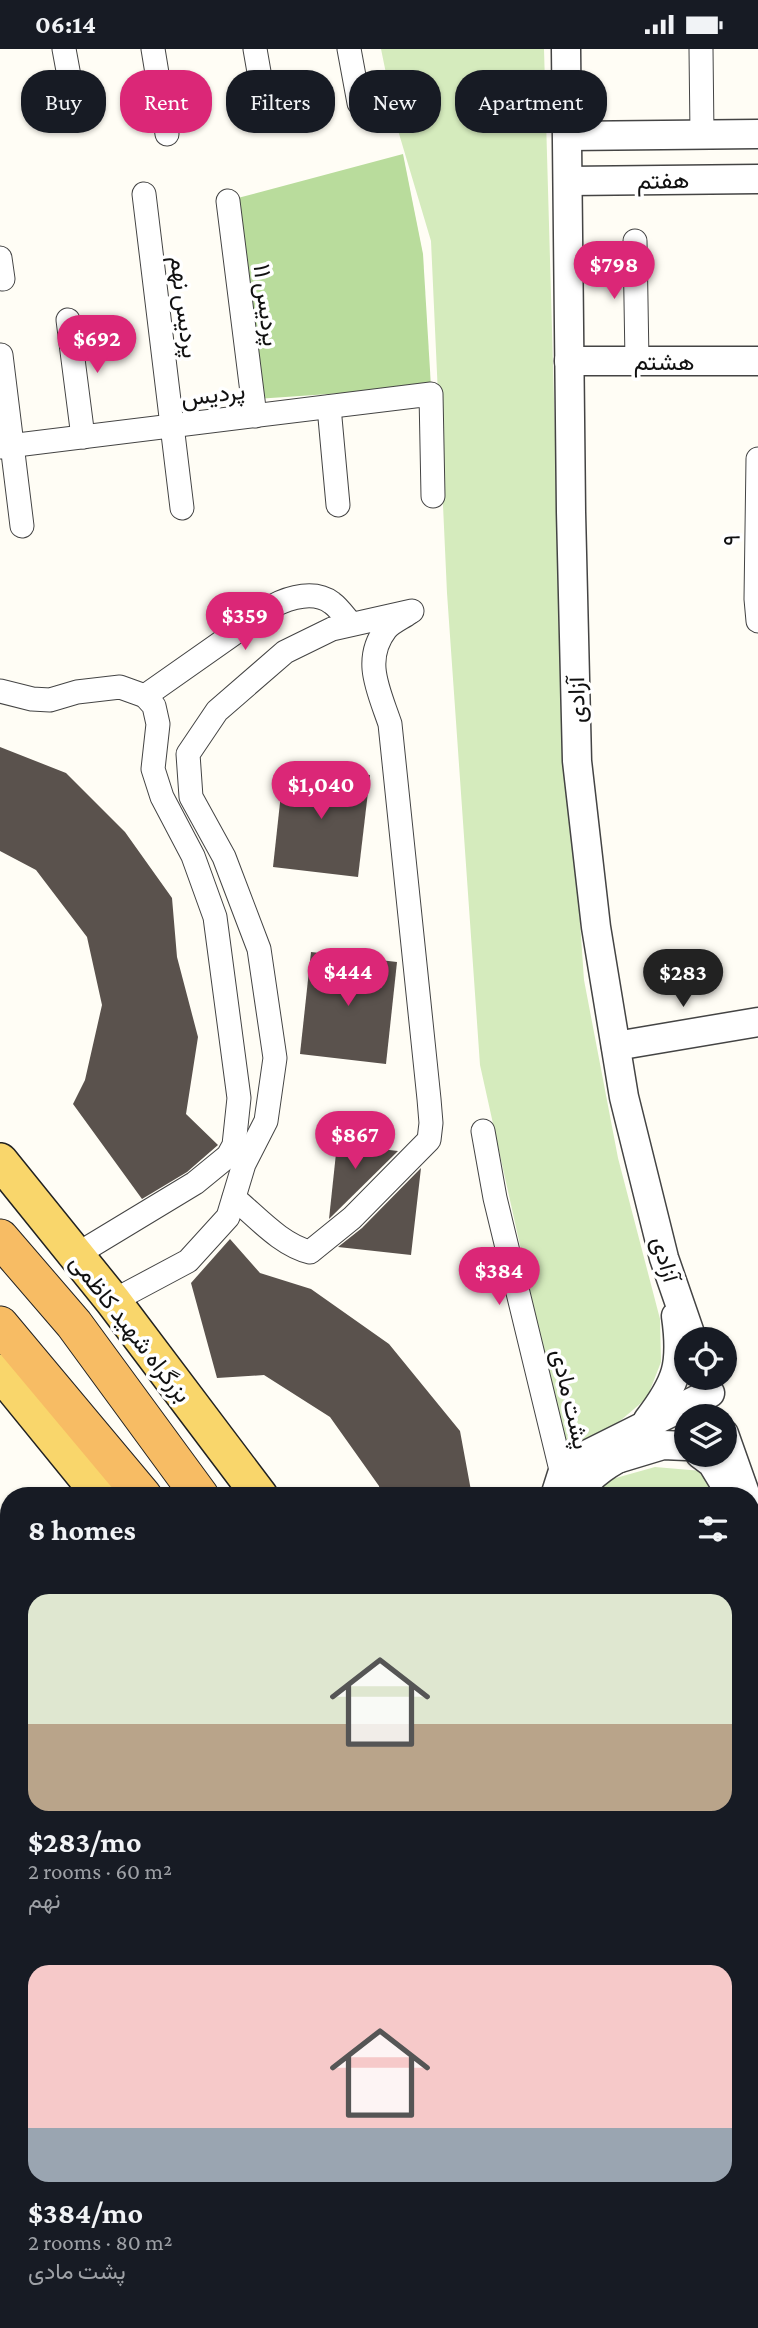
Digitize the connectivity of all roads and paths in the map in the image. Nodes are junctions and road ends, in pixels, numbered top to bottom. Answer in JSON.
{"nodes":[{"id":1,"x":65,"y":49,"type":"edge"},
{"id":2,"x":153,"y":49,"type":"edge"},
{"id":3,"x":255,"y":49,"type":"edge"},
{"id":4,"x":349,"y":49,"type":"edge"},
{"id":5,"x":566,"y":49,"type":"edge"},
{"id":6,"x":701,"y":49,"type":"edge"},
{"id":7,"x":69,"y":70,"type":"edge"},
{"id":8,"x":258,"y":70,"type":"edge"},
{"id":9,"x":353,"y":70,"type":"edge"},
{"id":10,"x":167,"y":134,"type":"dead end"},
{"id":11,"x":702,"y":134,"type":"junction"},
{"id":12,"x":758,"y":134,"type":"edge"},
{"id":13,"x":568,"y":136,"type":"junction"},
{"id":14,"x":758,"y":179,"type":"edge"},
{"id":15,"x":568,"y":181,"type":"junction"},
{"id":16,"x":144,"y":194,"type":"dead end"},
{"id":17,"x":228,"y":201,"type":"dead end"},
{"id":18,"x":635,"y":241,"type":"dead end"},
{"id":19,"x":68,"y":320,"type":"dead end"},
{"id":20,"x":1,"y":355,"type":"edge"},
{"id":21,"x":569,"y":361,"type":"junction"},
{"id":22,"x":637,"y":361,"type":"junction"},
{"id":23,"x":758,"y":361,"type":"edge"},
{"id":24,"x":328,"y":407,"type":"junction"},
{"id":25,"x":254,"y":416,"type":"junction"},
{"id":26,"x":173,"y":426,"type":"junction"},
{"id":27,"x":83,"y":436,"type":"junction"},
{"id":28,"x":5,"y":446,"type":"edge"},
{"id":29,"x":758,"y":459,"type":"edge"},
{"id":30,"x":433,"y":496,"type":"dead end"},
{"id":31,"x":338,"y":505,"type":"dead end"},
{"id":32,"x":182,"y":508,"type":"dead end"},
{"id":33,"x":22,"y":526,"type":"dead end"},
{"id":34,"x":758,"y":621,"type":"edge"},
{"id":35,"x":351,"y":624,"type":"junction"},
{"id":36,"x":0,"y":691,"type":"edge"},
{"id":37,"x":145,"y":696,"type":"junction"},
{"id":38,"x":758,"y":1022,"type":"edge"},
{"id":39,"x":616,"y":1046,"type":"junction"},
{"id":40,"x":483,"y":1131,"type":"dead end"},
{"id":41,"x":0,"y":1161,"type":"edge"},
{"id":42,"x":234,"y":1198,"type":"junction"},
{"id":43,"x":0,"y":1238,"type":"edge"},
{"id":44,"x":76,"y":1255,"type":"junction"},
{"id":45,"x":664,"y":1258,"type":"junction"},
{"id":46,"x":113,"y":1301,"type":"junction"},
{"id":47,"x":0,"y":1325,"type":"edge"},
{"id":48,"x":688,"y":1327,"type":"edge"},
{"id":49,"x":0,"y":1372,"type":"edge"},
{"id":50,"x":674,"y":1418,"type":"edge"},
{"id":51,"x":643,"y":1426,"type":"junction"},
{"id":52,"x":674,"y":1431,"type":"edge"},
{"id":53,"x":674,"y":1445,"type":"edge"},
{"id":54,"x":614,"y":1460,"type":"junction"},
{"id":55,"x":714,"y":1467,"type":"edge"},
{"id":56,"x":735,"y":1467,"type":"edge"},
{"id":57,"x":94,"y":1487,"type":"edge"},
{"id":58,"x":135,"y":1487,"type":"edge"},
{"id":59,"x":193,"y":1487,"type":"edge"},
{"id":60,"x":253,"y":1487,"type":"edge"},
{"id":61,"x":567,"y":1487,"type":"edge"},
{"id":62,"x":569,"y":1487,"type":"edge"},
{"id":63,"x":574,"y":1487,"type":"edge"},
{"id":64,"x":727,"y":1487,"type":"edge"},
{"id":65,"x":743,"y":1487,"type":"edge"}],
"edges":[{"from":1,"to":7,"type":"street"},
{"from":2,"to":10,"type":"street"},
{"from":3,"to":8,"type":"street"},
{"from":4,"to":9,"type":"street"},
{"from":5,"to":13,"type":"street","name":"آزادی"},
{"from":6,"to":11,"type":"street"},
{"from":11,"to":12,"type":"street","name":"هفتم"},
{"from":11,"to":13,"type":"street","name":"هفتم"},
{"from":13,"to":15,"type":"street","name":"آزادی"},
{"from":14,"to":15,"type":"street","name":"هفتم"},
{"from":15,"to":21,"type":"street","name":"آزادی"},
{"from":16,"to":26,"type":"street","name":"پردیس نهم"},
{"from":17,"to":25,"type":"street","name":"پردیس ۱۱"},
{"from":18,"to":22,"type":"street"},
{"from":19,"to":27,"type":"street"},
{"from":20,"to":28,"type":"street"},
{"from":21,"to":22,"type":"street","name":"هشتم"},
{"from":21,"to":39,"type":"street","name":"آزادی"},
{"from":22,"to":23,"type":"street","name":"هشتم"},
{"from":24,"to":25,"type":"street","name":"پردیس"},
{"from":24,"to":30,"type":"street","name":"پردیس"},
{"from":24,"to":31,"type":"street"},
{"from":25,"to":26,"type":"street","name":"پردیس"},
{"from":26,"to":27,"type":"street","name":"پردیس"},
{"from":26,"to":32,"type":"street","name":"پردیس نهم"},
{"from":27,"to":28,"type":"street","name":"پردیس"},
{"from":28,"to":33,"type":"street"},
{"from":29,"to":34,"type":"street","name":"۹"},
{"from":35,"to":37,"type":"street"},
{"from":35,"to":42,"type":"street"},
{"from":35,"to":42,"type":"street"},
{"from":36,"to":37,"type":"street"},
{"from":37,"to":44,"type":"street"},
{"from":38,"to":39,"type":"street"},
{"from":39,"to":45,"type":"street","name":"آزادی"},
{"from":40,"to":61,"type":"street","name":"پشت مادی"},
{"from":41,"to":44,"type":"main road","name":"بزرگراه شهید کاظمی"},
{"from":42,"to":46,"type":"street"},
{"from":43,"to":59,"type":"highway","name":"بزرگراه شهید کاظمی"},
{"from":44,"to":46,"type":"main road","name":"بزرگراه شهید کاظمی"},
{"from":45,"to":48,"type":"street","name":"آزادی"},
{"from":45,"to":51,"type":"street"},
{"from":46,"to":60,"type":"main road","name":"بزرگراه شهید کاظمی"},
{"from":47,"to":58,"type":"highway"},
{"from":49,"to":57,"type":"main road"},
{"from":50,"to":51,"type":"street"},
{"from":51,"to":62,"type":"street"},
{"from":52,"to":54,"type":"street"},
{"from":53,"to":54,"type":"street"},
{"from":54,"to":63,"type":"street"},
{"from":55,"to":64,"type":"street"},
{"from":56,"to":65,"type":"street"}]}
